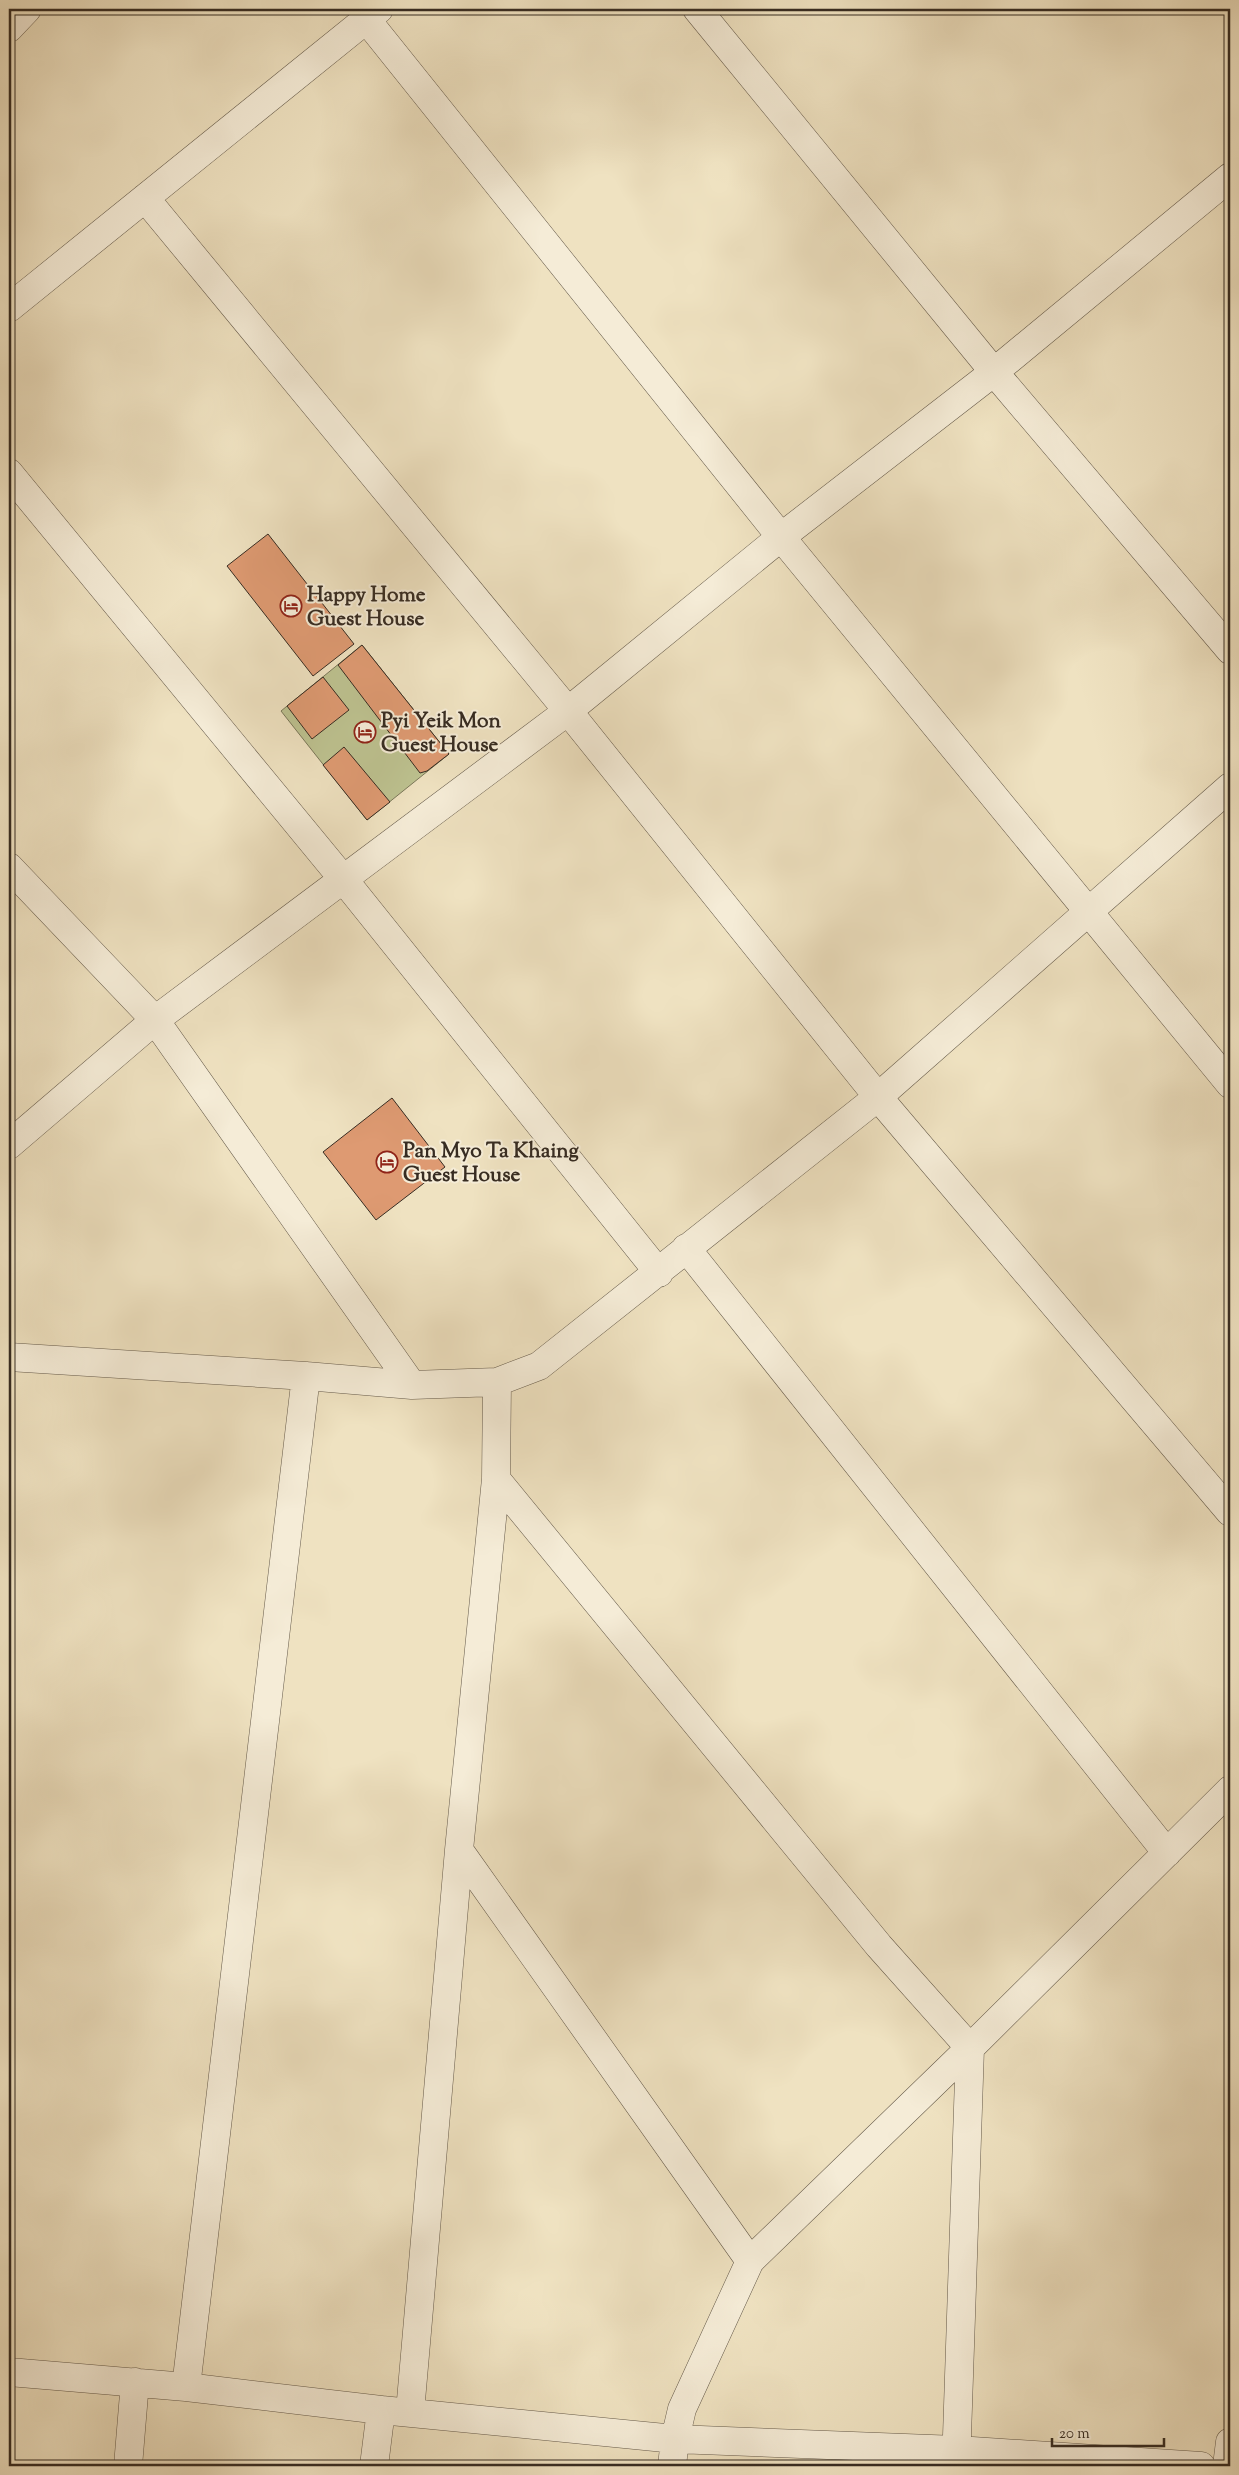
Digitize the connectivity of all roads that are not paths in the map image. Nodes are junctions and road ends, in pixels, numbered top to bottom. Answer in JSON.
{"nodes":[{"id":1,"x":27,"y":9,"type":"edge"},
{"id":2,"x":697,"y":9,"type":"edge"},
{"id":3,"x":373,"y":14,"type":"edge"},
{"id":4,"x":9,"y":28,"type":"edge"},
{"id":5,"x":1230,"y":177,"type":"edge"},
{"id":6,"x":145,"y":198,"type":"junction"},
{"id":7,"x":9,"y":308,"type":"edge"},
{"id":8,"x":994,"y":372,"type":"junction"},
{"id":9,"x":9,"y":473,"type":"edge"},
{"id":10,"x":781,"y":537,"type":"junction"},
{"id":11,"x":1230,"y":650,"type":"edge"},
{"id":12,"x":568,"y":711,"type":"junction"},
{"id":13,"x":1230,"y":787,"type":"edge"},
{"id":14,"x":9,"y":867,"type":"edge"},
{"id":15,"x":344,"y":880,"type":"junction"},
{"id":16,"x":1088,"y":912,"type":"junction"},
{"id":17,"x":155,"y":1020,"type":"junction"},
{"id":18,"x":1230,"y":1084,"type":"edge"},
{"id":19,"x":878,"y":1097,"type":"junction"},
{"id":20,"x":9,"y":1145,"type":"edge"},
{"id":21,"x":686,"y":1248,"type":"junction"},
{"id":22,"x":659,"y":1273,"type":"junction"},
{"id":23,"x":9,"y":1358,"type":"edge"},
{"id":24,"x":306,"y":1376,"type":"junction"},
{"id":25,"x":497,"y":1382,"type":"junction"},
{"id":26,"x":412,"y":1385,"type":"junction"},
{"id":27,"x":496,"y":1479,"type":"junction"},
{"id":28,"x":1230,"y":1512,"type":"edge"},
{"id":29,"x":1230,"y":1790,"type":"edge"},
{"id":30,"x":459,"y":1850,"type":"junction"},
{"id":31,"x":1167,"y":1853,"type":"junction"},
{"id":32,"x":970,"y":2048,"type":"junction"},
{"id":33,"x":750,"y":2260,"type":"junction"},
{"id":34,"x":9,"y":2372,"type":"edge"},
{"id":35,"x":135,"y":2382,"type":"junction"},
{"id":36,"x":186,"y":2386,"type":"junction"},
{"id":37,"x":380,"y":2410,"type":"junction"},
{"id":38,"x":410,"y":2412,"type":"junction"},
{"id":39,"x":675,"y":2439,"type":"junction"},
{"id":40,"x":1230,"y":2442,"type":"edge"},
{"id":41,"x":957,"y":2458,"type":"edge"},
{"id":42,"x":128,"y":2466,"type":"edge"},
{"id":43,"x":374,"y":2466,"type":"edge"},
{"id":44,"x":672,"y":2466,"type":"edge"},
{"id":45,"x":1201,"y":2466,"type":"edge"},
{"id":46,"x":1228,"y":2466,"type":"edge"}],
"edges":[{"from":1,"to":4,"type":"street"},
{"from":2,"to":8,"type":"street"},
{"from":3,"to":6,"type":"street"},
{"from":3,"to":10,"type":"street"},
{"from":5,"to":8,"type":"street"},
{"from":6,"to":7,"type":"street"},
{"from":6,"to":12,"type":"street"},
{"from":8,"to":10,"type":"street"},
{"from":8,"to":11,"type":"street"},
{"from":9,"to":15,"type":"street"},
{"from":10,"to":12,"type":"street"},
{"from":10,"to":16,"type":"street"},
{"from":12,"to":15,"type":"street"},
{"from":12,"to":19,"type":"street"},
{"from":13,"to":16,"type":"street"},
{"from":14,"to":17,"type":"street"},
{"from":15,"to":17,"type":"street"},
{"from":15,"to":22,"type":"street"},
{"from":16,"to":18,"type":"street"},
{"from":16,"to":19,"type":"street"},
{"from":17,"to":20,"type":"street"},
{"from":17,"to":26,"type":"street"},
{"from":19,"to":21,"type":"street"},
{"from":19,"to":28,"type":"street"},
{"from":21,"to":22,"type":"street"},
{"from":21,"to":31,"type":"street"},
{"from":22,"to":25,"type":"street"},
{"from":23,"to":24,"type":"street"},
{"from":24,"to":26,"type":"street"},
{"from":24,"to":36,"type":"street"},
{"from":25,"to":26,"type":"street"},
{"from":25,"to":27,"type":"street"},
{"from":27,"to":30,"type":"street"},
{"from":27,"to":32,"type":"street"},
{"from":29,"to":31,"type":"street"},
{"from":30,"to":33,"type":"street"},
{"from":30,"to":38,"type":"street"},
{"from":31,"to":32,"type":"street"},
{"from":32,"to":33,"type":"street"},
{"from":32,"to":41,"type":"street"},
{"from":33,"to":39,"type":"street"},
{"from":34,"to":35,"type":"street"},
{"from":35,"to":36,"type":"street"},
{"from":35,"to":42,"type":"street"},
{"from":36,"to":37,"type":"street"},
{"from":37,"to":38,"type":"street"},
{"from":37,"to":43,"type":"street"},
{"from":38,"to":39,"type":"street"},
{"from":39,"to":41,"type":"street"},
{"from":39,"to":44,"type":"street"},
{"from":40,"to":46,"type":"street"},
{"from":41,"to":45,"type":"street"}]}
